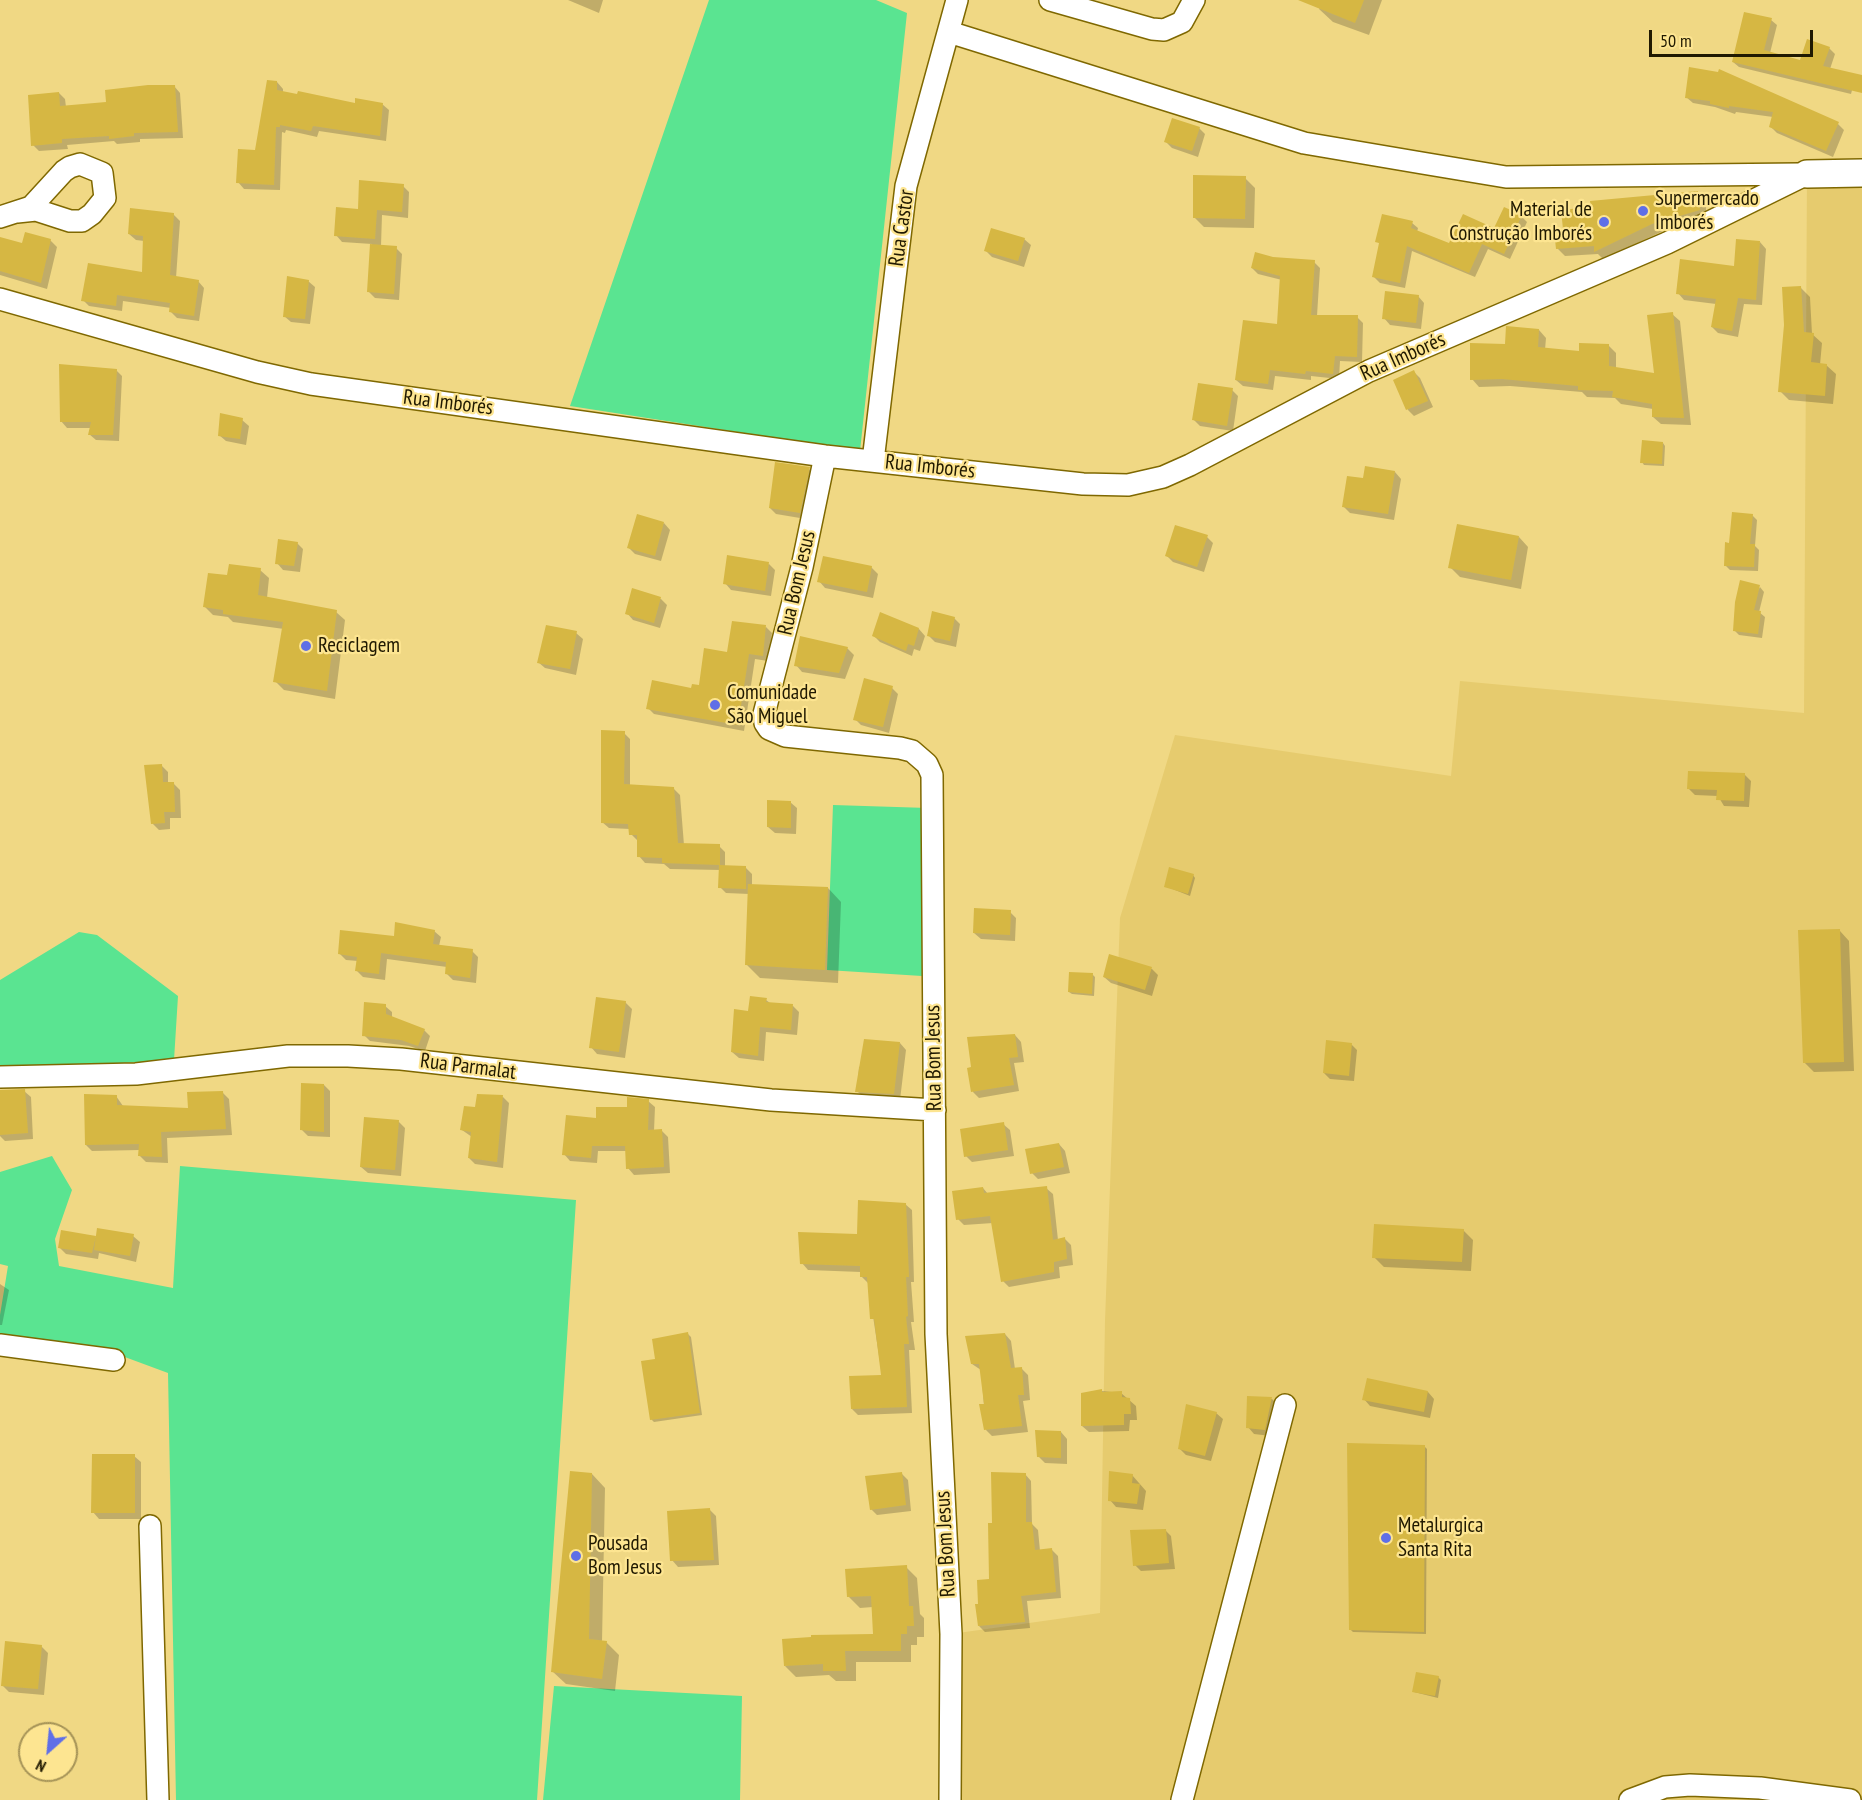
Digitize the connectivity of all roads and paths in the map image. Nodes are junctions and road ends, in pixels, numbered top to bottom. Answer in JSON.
{"nodes":[{"id":1,"x":957,"y":0,"type":"edge"},
{"id":2,"x":1050,"y":0,"type":"edge"},
{"id":3,"x":1194,"y":0,"type":"edge"},
{"id":4,"x":949,"y":32,"type":"junction"},
{"id":5,"x":1862,"y":173,"type":"edge"},
{"id":6,"x":1807,"y":174,"type":"junction"},
{"id":7,"x":0,"y":299,"type":"edge"},
{"id":8,"x":825,"y":456,"type":"junction"},
{"id":9,"x":873,"y":461,"type":"junction"},
{"id":10,"x":0,"y":1077,"type":"edge"},
{"id":11,"x":935,"y":1110,"type":"junction"},
{"id":12,"x":0,"y":1345,"type":"edge"},
{"id":13,"x":114,"y":1360,"type":"dead end"},
{"id":14,"x":1285,"y":1404,"type":"dead end"},
{"id":15,"x":150,"y":1526,"type":"dead end"},
{"id":16,"x":158,"y":1800,"type":"edge"},
{"id":17,"x":950,"y":1800,"type":"edge"},
{"id":18,"x":1182,"y":1800,"type":"edge"},
{"id":19,"x":1630,"y":1800,"type":"edge"},
{"id":20,"x":1850,"y":1800,"type":"edge"}],
"edges":[{"from":1,"to":4,"type":"street","name":"Rua Castor"},
{"from":2,"to":3,"type":"street"},
{"from":4,"to":6,"type":"street"},
{"from":4,"to":9,"type":"street","name":"Rua Castor"},
{"from":5,"to":6,"type":"street"},
{"from":6,"to":9,"type":"street","name":"Rua Imborés"},
{"from":7,"to":8,"type":"street","name":"Rua Imborés"},
{"from":8,"to":9,"type":"street","name":"Rua Imborés"},
{"from":8,"to":11,"type":"street","name":"Rua Bom Jesus"},
{"from":10,"to":11,"type":"street","name":"Rua Parmalat"},
{"from":11,"to":17,"type":"street","name":"Rua Bom Jesus"},
{"from":12,"to":13,"type":"street"},
{"from":14,"to":18,"type":"street"},
{"from":15,"to":16,"type":"street"},
{"from":19,"to":20,"type":"street"}]}
